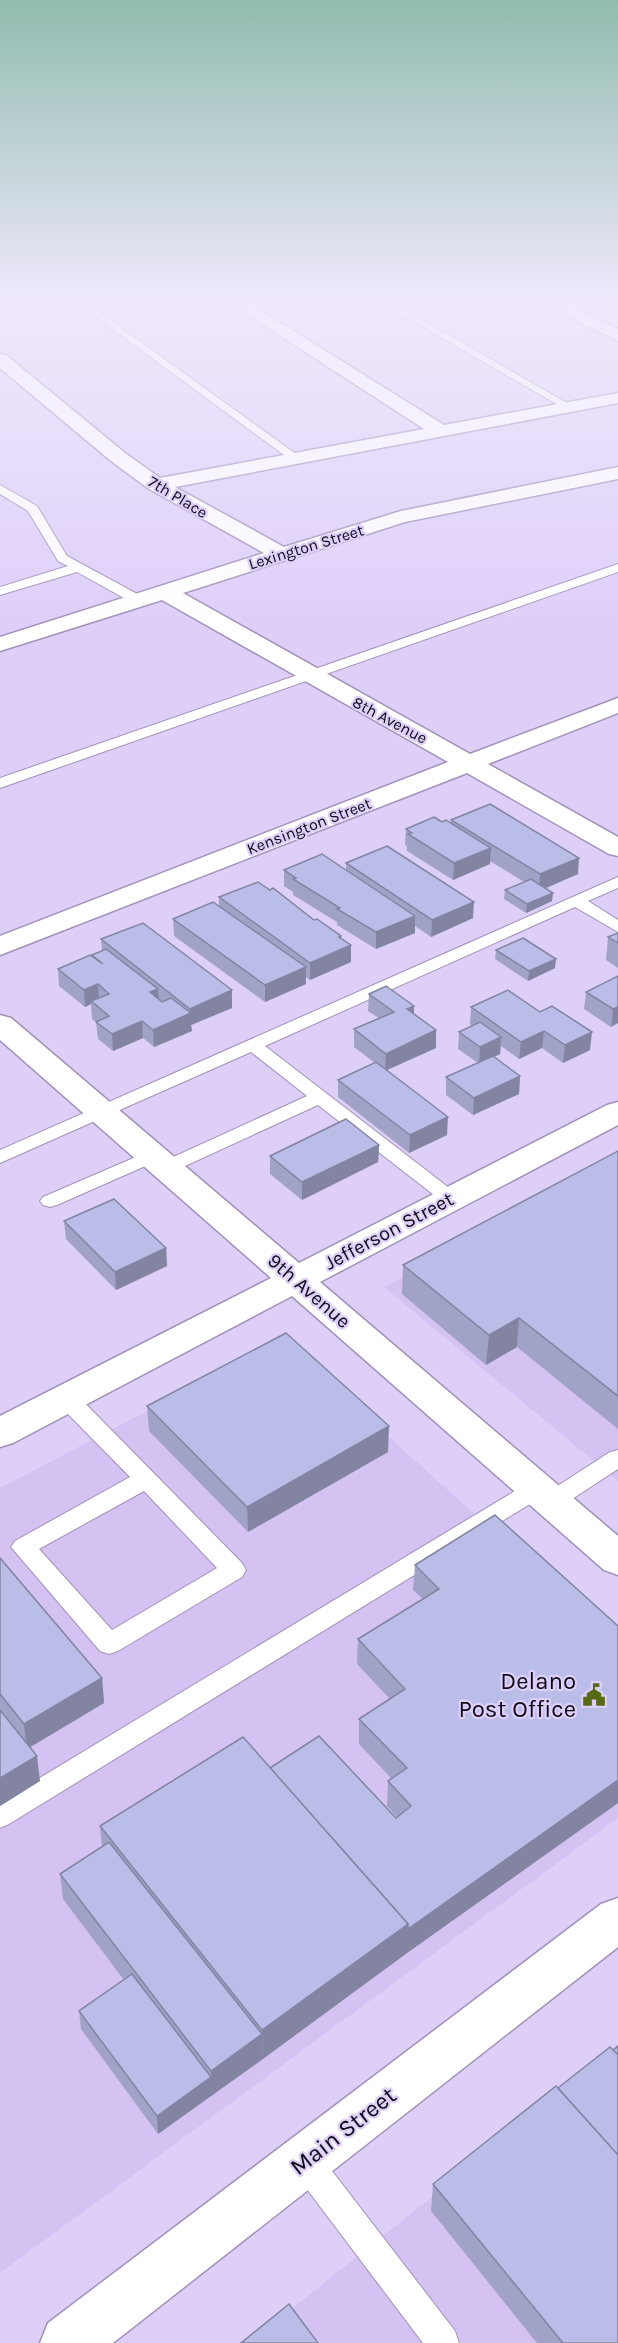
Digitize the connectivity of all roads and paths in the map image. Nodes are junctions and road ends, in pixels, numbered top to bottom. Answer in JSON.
{"nodes":[{"id":1,"x":58,"y":407,"type":"edge"},
{"id":2,"x":225,"y":407,"type":"edge"},
{"id":3,"x":401,"y":407,"type":"edge"},
{"id":4,"x":567,"y":407,"type":"edge"},
{"id":5,"x":440,"y":432,"type":"junction"},
{"id":6,"x":296,"y":459,"type":"junction"},
{"id":7,"x":618,"y":473,"type":"edge"},
{"id":8,"x":585,"y":480,"type":"junction"},
{"id":9,"x":156,"y":485,"type":"junction"},
{"id":10,"x":0,"y":489,"type":"edge"},
{"id":11,"x":618,"y":494,"type":"edge"},
{"id":12,"x":281,"y":554,"type":"junction"},
{"id":13,"x":79,"y":567,"type":"junction"},
{"id":14,"x":618,"y":568,"type":"edge"},
{"id":15,"x":0,"y":591,"type":"edge"},
{"id":16,"x":163,"y":591,"type":"junction"},
{"id":17,"x":136,"y":599,"type":"junction"},
{"id":18,"x":0,"y":644,"type":"edge"},
{"id":19,"x":308,"y":675,"type":"junction"},
{"id":20,"x":618,"y":705,"type":"edge"},
{"id":21,"x":470,"y":763,"type":"junction"},
{"id":22,"x":0,"y":783,"type":"edge"},
{"id":23,"x":618,"y":848,"type":"edge"},
{"id":24,"x":618,"y":882,"type":"edge"},
{"id":25,"x":576,"y":901,"type":"junction"},
{"id":26,"x":618,"y":927,"type":"edge"},
{"id":27,"x":0,"y":946,"type":"edge"},
{"id":28,"x":0,"y":1024,"type":"edge"},
{"id":29,"x":253,"y":1045,"type":"junction"},
{"id":30,"x":319,"y":1096,"type":"junction"},
{"id":31,"x":618,"y":1112,"type":"edge"},
{"id":32,"x":102,"y":1113,"type":"junction"},
{"id":33,"x":0,"y":1157,"type":"edge"},
{"id":34,"x":159,"y":1162,"type":"junction"},
{"id":35,"x":450,"y":1198,"type":"junction"},
{"id":36,"x":50,"y":1201,"type":"dead end"},
{"id":37,"x":297,"y":1280,"type":"junction"},
{"id":38,"x":67,"y":1399,"type":"junction"},
{"id":39,"x":0,"y":1433,"type":"edge"},
{"id":40,"x":618,"y":1458,"type":"edge"},
{"id":41,"x":146,"y":1479,"type":"junction"},
{"id":42,"x":544,"y":1495,"type":"junction"},
{"id":43,"x":618,"y":1559,"type":"edge"},
{"id":44,"x":0,"y":1816,"type":"edge"},
{"id":45,"x":618,"y":1919,"type":"edge"},
{"id":46,"x":304,"y":2160,"type":"junction"},
{"id":47,"x":68,"y":2343,"type":"edge"},
{"id":48,"x":443,"y":2343,"type":"edge"}],
"edges":[{"from":1,"to":9,"type":"street","name":"7th Place"},
{"from":2,"to":6,"type":"lane"},
{"from":3,"to":5,"type":"street"},
{"from":4,"to":5,"type":"street"},
{"from":5,"to":6,"type":"street"},
{"from":6,"to":9,"type":"street"},
{"from":7,"to":8,"type":"street","name":"Lexington Street"},
{"from":8,"to":11,"type":"street"},
{"from":8,"to":12,"type":"street","name":"Lexington Street"},
{"from":9,"to":12,"type":"street","name":"7th Place"},
{"from":10,"to":13,"type":"lane"},
{"from":12,"to":16,"type":"street","name":"Lexington Street"},
{"from":13,"to":15,"type":"lane"},
{"from":13,"to":17,"type":"lane"},
{"from":14,"to":19,"type":"lane"},
{"from":16,"to":17,"type":"street","name":"Lexington Street"},
{"from":16,"to":19,"type":"street","name":"8th Avenue"},
{"from":17,"to":18,"type":"street","name":"Lexington Street"},
{"from":19,"to":21,"type":"street","name":"8th Avenue"},
{"from":19,"to":22,"type":"lane"},
{"from":20,"to":21,"type":"street","name":"Kensington Street"},
{"from":21,"to":23,"type":"street","name":"8th Avenue"},
{"from":21,"to":27,"type":"street","name":"Kensington Street"},
{"from":24,"to":25,"type":"lane"},
{"from":25,"to":26,"type":"lane"},
{"from":25,"to":29,"type":"lane"},
{"from":28,"to":32,"type":"street","name":"9th Avenue"},
{"from":29,"to":30,"type":"lane"},
{"from":29,"to":32,"type":"lane"},
{"from":30,"to":34,"type":"lane"},
{"from":30,"to":35,"type":"lane"},
{"from":31,"to":35,"type":"street","name":"Jefferson Street"},
{"from":32,"to":33,"type":"lane"},
{"from":32,"to":34,"type":"street","name":"9th Avenue"},
{"from":34,"to":36,"type":"lane"},
{"from":34,"to":37,"type":"street","name":"9th Avenue"},
{"from":35,"to":37,"type":"street","name":"Jefferson Street"},
{"from":37,"to":38,"type":"street","name":"Jefferson Street"},
{"from":37,"to":42,"type":"street","name":"9th Avenue"},
{"from":38,"to":39,"type":"street","name":"Jefferson Street"},
{"from":38,"to":41,"type":"lane"},
{"from":40,"to":42,"type":"lane"},
{"from":41,"to":41,"type":"lane"},
{"from":42,"to":43,"type":"street","name":"9th Avenue"},
{"from":42,"to":44,"type":"lane"},
{"from":45,"to":46,"type":"street","name":"Main Street"},
{"from":46,"to":47,"type":"street","name":"Main Street"},
{"from":46,"to":48,"type":"lane"}]}
